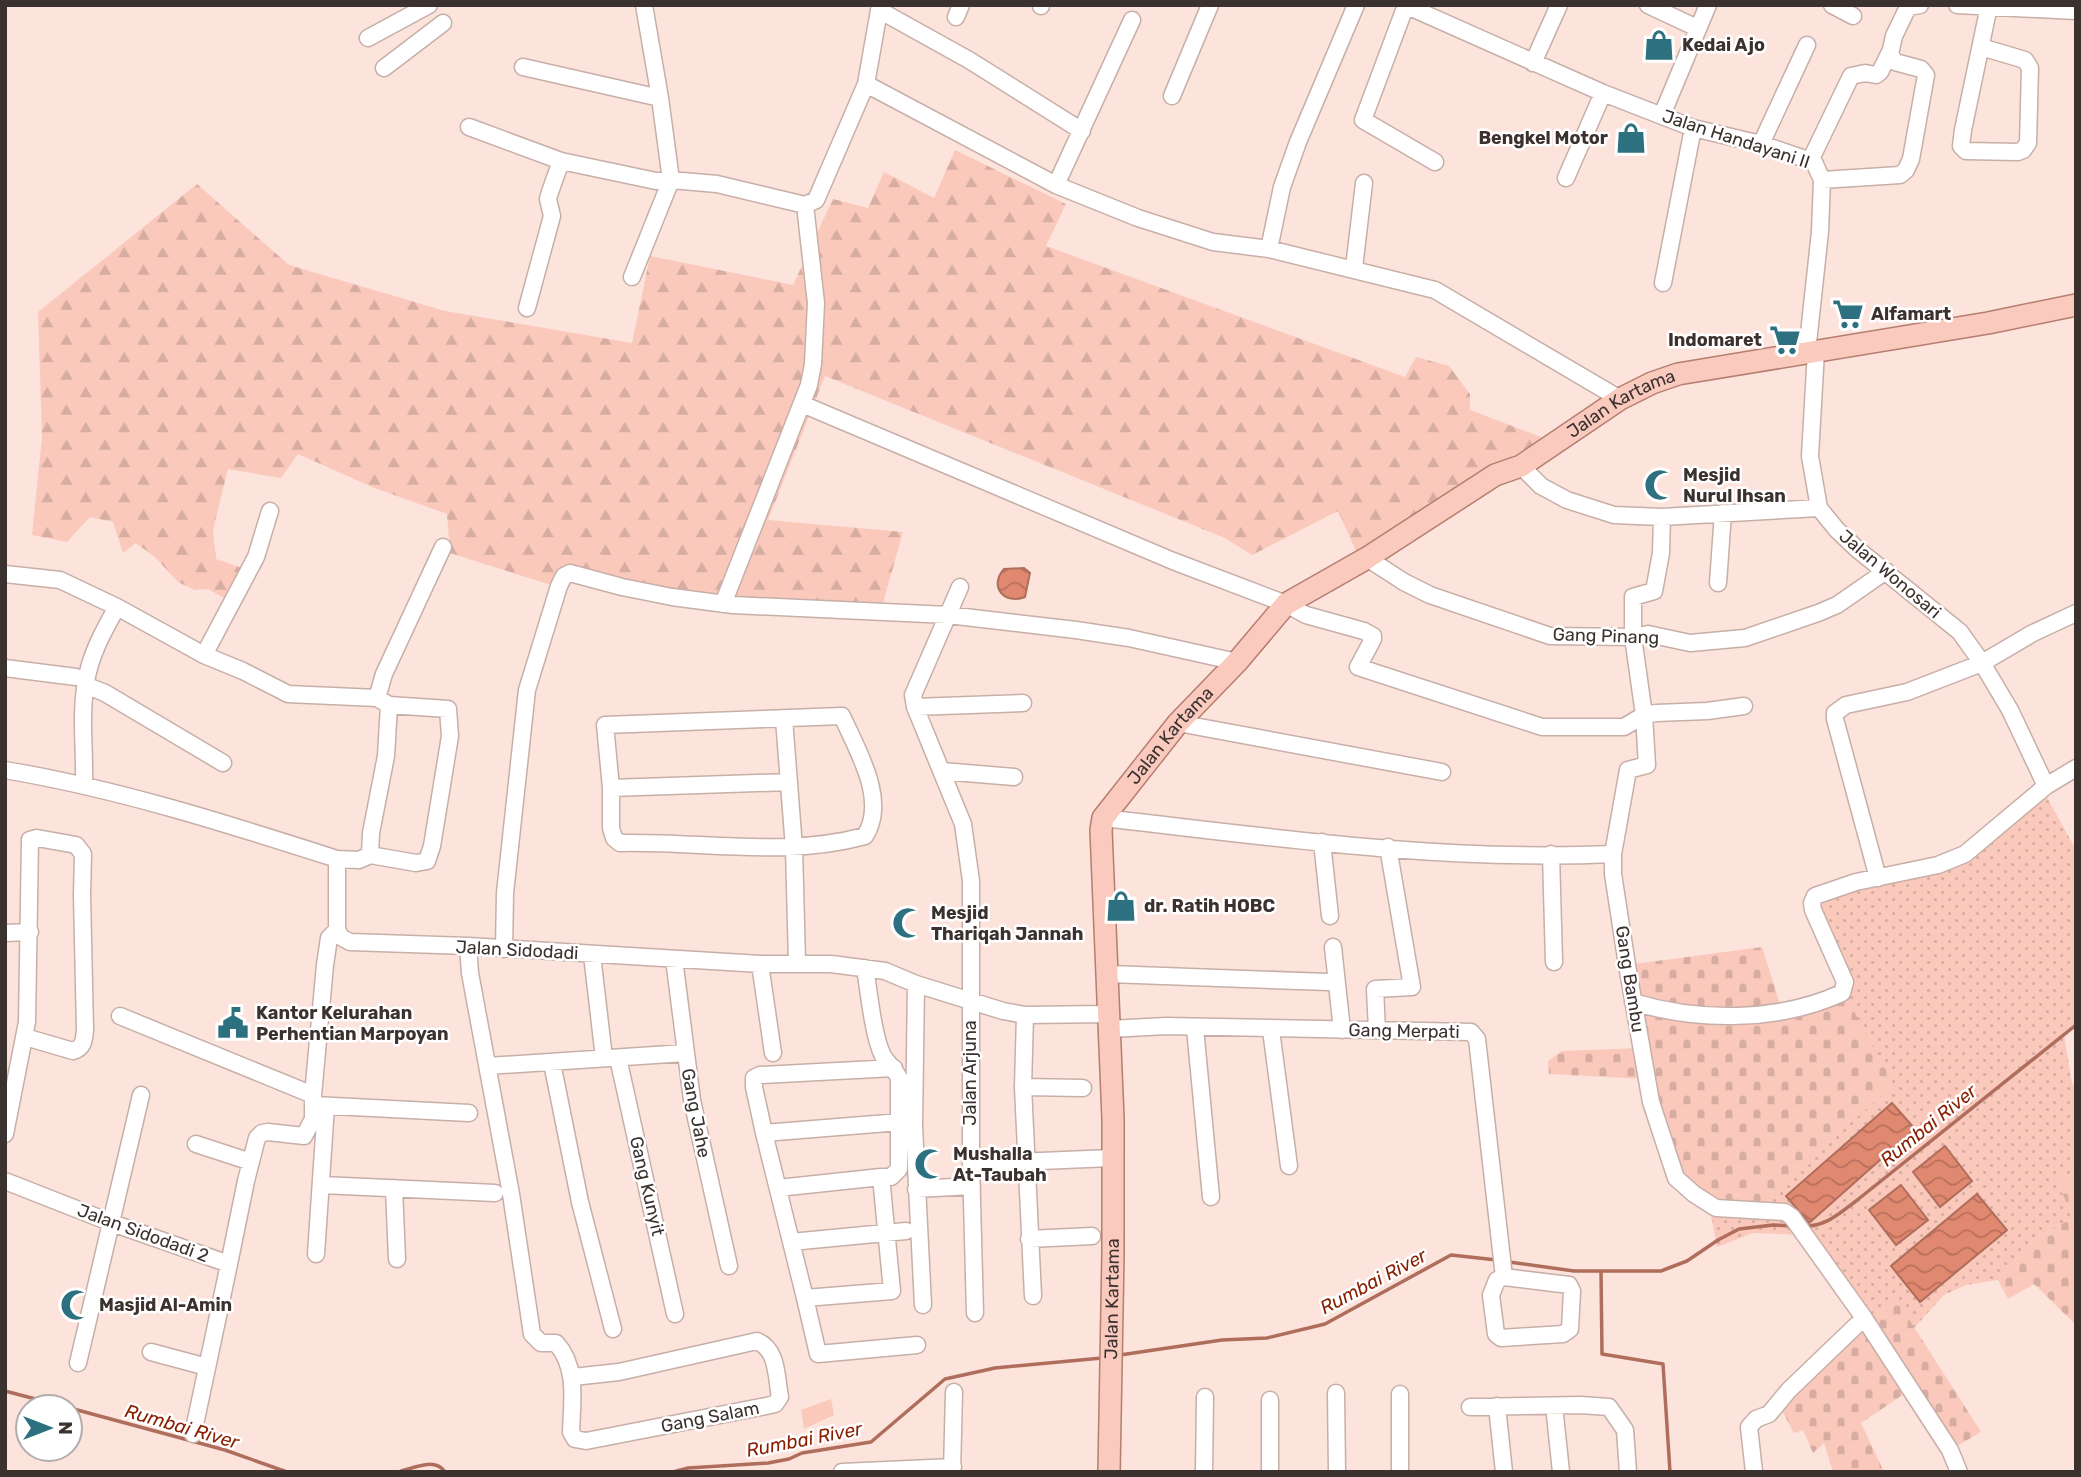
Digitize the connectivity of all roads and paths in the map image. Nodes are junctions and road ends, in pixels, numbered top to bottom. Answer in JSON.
{"nodes":[{"id":1,"x":429,"y":5,"type":"edge"},
{"id":2,"x":644,"y":5,"type":"edge"},
{"id":3,"x":1210,"y":5,"type":"edge"},
{"id":4,"x":1356,"y":5,"type":"edge"},
{"id":5,"x":1406,"y":5,"type":"edge"},
{"id":6,"x":1559,"y":5,"type":"edge"},
{"id":7,"x":1648,"y":5,"type":"edge"},
{"id":8,"x":1708,"y":5,"type":"edge"},
{"id":9,"x":1832,"y":5,"type":"edge"},
{"id":10,"x":1920,"y":5,"type":"edge"},
{"id":11,"x":1957,"y":5,"type":"edge"},
{"id":12,"x":1989,"y":6,"type":"edge"},
{"id":13,"x":880,"y":8,"type":"edge"},
{"id":14,"x":2076,"y":10,"type":"edge"},
{"id":15,"x":1853,"y":16,"type":"dead end"},
{"id":16,"x":1132,"y":20,"type":"dead end"},
{"id":17,"x":443,"y":23,"type":"dead end"},
{"id":18,"x":1697,"y":29,"type":"junction"},
{"id":19,"x":368,"y":38,"type":"dead end"},
{"id":20,"x":1807,"y":45,"type":"dead end"},
{"id":21,"x":1981,"y":47,"type":"junction"},
{"id":22,"x":1890,"y":52,"type":"junction"},
{"id":23,"x":1533,"y":63,"type":"junction"},
{"id":24,"x":523,"y":67,"type":"dead end"},
{"id":25,"x":384,"y":68,"type":"dead end"},
{"id":26,"x":866,"y":84,"type":"junction"},
{"id":27,"x":1603,"y":93,"type":"junction"},
{"id":28,"x":1172,"y":96,"type":"dead end"},
{"id":29,"x":660,"y":98,"type":"junction"},
{"id":30,"x":1662,"y":115,"type":"junction"},
{"id":31,"x":468,"y":127,"type":"dead end"},
{"id":32,"x":1693,"y":128,"type":"junction"},
{"id":33,"x":1082,"y":131,"type":"junction"},
{"id":34,"x":1761,"y":144,"type":"junction"},
{"id":35,"x":1811,"y":159,"type":"junction"},
{"id":36,"x":561,"y":160,"type":"junction"},
{"id":37,"x":1435,"y":162,"type":"dead end"},
{"id":38,"x":1566,"y":178,"type":"dead end"},
{"id":39,"x":671,"y":180,"type":"junction"},
{"id":40,"x":1822,"y":180,"type":"junction"},
{"id":41,"x":1364,"y":183,"type":"dead end"},
{"id":42,"x":1056,"y":185,"type":"junction"},
{"id":43,"x":805,"y":205,"type":"junction"},
{"id":44,"x":1269,"y":249,"type":"junction"},
{"id":45,"x":1354,"y":268,"type":"junction"},
{"id":46,"x":632,"y":277,"type":"dead end"},
{"id":47,"x":1662,"y":283,"type":"dead end"},
{"id":48,"x":2076,"y":306,"type":"edge"},
{"id":49,"x":527,"y":308,"type":"dead end"},
{"id":50,"x":1812,"y":352,"type":"junction"},
{"id":51,"x":1620,"y":399,"type":"junction"},
{"id":52,"x":802,"y":404,"type":"junction"},
{"id":53,"x":1521,"y":466,"type":"junction"},
{"id":54,"x":1819,"y":508,"type":"junction"},
{"id":55,"x":270,"y":511,"type":"dead end"},
{"id":56,"x":1723,"y":513,"type":"junction"},
{"id":57,"x":1662,"y":517,"type":"junction"},
{"id":58,"x":443,"y":547,"type":"dead end"},
{"id":59,"x":1367,"y":558,"type":"junction"},
{"id":60,"x":1886,"y":571,"type":"junction"},
{"id":61,"x":5,"y":573,"type":"edge"},
{"id":62,"x":1718,"y":583,"type":"dead end"},
{"id":63,"x":960,"y":587,"type":"dead end"},
{"id":64,"x":723,"y":604,"type":"junction"},
{"id":65,"x":1286,"y":604,"type":"junction"},
{"id":66,"x":117,"y":607,"type":"junction"},
{"id":67,"x":2076,"y":613,"type":"edge"},
{"id":68,"x":948,"y":615,"type":"junction"},
{"id":69,"x":1633,"y":638,"type":"junction"},
{"id":70,"x":204,"y":655,"type":"junction"},
{"id":71,"x":1237,"y":662,"type":"junction"},
{"id":72,"x":1982,"y":663,"type":"junction"},
{"id":73,"x":5,"y":668,"type":"edge"},
{"id":74,"x":81,"y":681,"type":"junction"},
{"id":75,"x":383,"y":701,"type":"junction"},
{"id":76,"x":1023,"y":703,"type":"dead end"},
{"id":77,"x":1744,"y":706,"type":"dead end"},
{"id":78,"x":915,"y":707,"type":"junction"},
{"id":79,"x":1644,"y":715,"type":"junction"},
{"id":80,"x":784,"y":719,"type":"junction"},
{"id":81,"x":1178,"y":723,"type":"junction"},
{"id":82,"x":223,"y":763,"type":"dead end"},
{"id":83,"x":2076,"y":768,"type":"edge"},
{"id":84,"x":5,"y":770,"type":"edge"},
{"id":85,"x":942,"y":771,"type":"junction"},
{"id":86,"x":1442,"y":772,"type":"dead end"},
{"id":87,"x":1014,"y":777,"type":"dead end"},
{"id":88,"x":789,"y":782,"type":"junction"},
{"id":89,"x":84,"y":785,"type":"junction"},
{"id":90,"x":2046,"y":786,"type":"junction"},
{"id":91,"x":611,"y":788,"type":"junction"},
{"id":92,"x":1103,"y":818,"type":"junction"},
{"id":93,"x":1322,"y":842,"type":"junction"},
{"id":94,"x":794,"y":848,"type":"junction"},
{"id":95,"x":1388,"y":848,"type":"junction"},
{"id":96,"x":1613,"y":853,"type":"junction"},
{"id":97,"x":1551,"y":854,"type":"junction"},
{"id":98,"x":370,"y":855,"type":"junction"},
{"id":99,"x":337,"y":859,"type":"junction"},
{"id":100,"x":1878,"y":878,"type":"junction"},
{"id":101,"x":1330,"y":916,"type":"dead end"},
{"id":102,"x":337,"y":930,"type":"junction"},
{"id":103,"x":30,"y":932,"type":"junction"},
{"id":104,"x":5,"y":933,"type":"edge"},
{"id":105,"x":468,"y":946,"type":"junction"},
{"id":106,"x":1333,"y":947,"type":"dead end"},
{"id":107,"x":504,"y":949,"type":"junction"},
{"id":108,"x":592,"y":955,"type":"junction"},
{"id":109,"x":674,"y":959,"type":"junction"},
{"id":110,"x":1554,"y":962,"type":"dead end"},
{"id":111,"x":797,"y":963,"type":"junction"},
{"id":112,"x":760,"y":964,"type":"junction"},
{"id":113,"x":864,"y":968,"type":"junction"},
{"id":114,"x":1109,"y":974,"type":"junction"},
{"id":115,"x":1328,"y":982,"type":"dead end"},
{"id":116,"x":916,"y":984,"type":"junction"},
{"id":117,"x":970,"y":1002,"type":"junction"},
{"id":118,"x":1633,"y":1002,"type":"junction"},
{"id":119,"x":1025,"y":1015,"type":"junction"},
{"id":120,"x":120,"y":1016,"type":"dead end"},
{"id":121,"x":1109,"y":1022,"type":"junction"},
{"id":122,"x":1195,"y":1028,"type":"junction"},
{"id":123,"x":1271,"y":1030,"type":"junction"},
{"id":124,"x":1342,"y":1030,"type":"junction"},
{"id":125,"x":1377,"y":1030,"type":"junction"},
{"id":126,"x":25,"y":1037,"type":"junction"},
{"id":127,"x":685,"y":1052,"type":"junction"},
{"id":128,"x":773,"y":1052,"type":"dead end"},
{"id":129,"x":611,"y":1058,"type":"junction"},
{"id":130,"x":552,"y":1063,"type":"junction"},
{"id":131,"x":488,"y":1066,"type":"junction"},
{"id":132,"x":894,"y":1068,"type":"junction"},
{"id":133,"x":1023,"y":1087,"type":"junction"},
{"id":134,"x":1083,"y":1088,"type":"dead end"},
{"id":135,"x":141,"y":1095,"type":"dead end"},
{"id":136,"x":318,"y":1102,"type":"junction"},
{"id":137,"x":469,"y":1113,"type":"dead end"},
{"id":138,"x":900,"y":1122,"type":"junction"},
{"id":139,"x":764,"y":1133,"type":"junction"},
{"id":140,"x":5,"y":1134,"type":"edge"},
{"id":141,"x":196,"y":1144,"type":"dead end"},
{"id":142,"x":1112,"y":1158,"type":"junction"},
{"id":143,"x":1028,"y":1162,"type":"junction"},
{"id":144,"x":251,"y":1163,"type":"junction"},
{"id":145,"x":971,"y":1164,"type":"junction"},
{"id":146,"x":1289,"y":1166,"type":"dead end"},
{"id":147,"x":881,"y":1177,"type":"junction"},
{"id":148,"x":5,"y":1181,"type":"edge"},
{"id":149,"x":321,"y":1185,"type":"junction"},
{"id":150,"x":972,"y":1186,"type":"junction"},
{"id":151,"x":394,"y":1188,"type":"junction"},
{"id":152,"x":778,"y":1188,"type":"junction"},
{"id":153,"x":916,"y":1189,"type":"junction"},
{"id":154,"x":495,"y":1193,"type":"dead end"},
{"id":155,"x":1211,"y":1197,"type":"dead end"},
{"id":156,"x":112,"y":1223,"type":"junction"},
{"id":157,"x":906,"y":1231,"type":"dead end"},
{"id":158,"x":886,"y":1233,"type":"junction"},
{"id":159,"x":1092,"y":1236,"type":"dead end"},
{"id":160,"x":1029,"y":1239,"type":"junction"},
{"id":161,"x":791,"y":1242,"type":"junction"},
{"id":162,"x":316,"y":1254,"type":"dead end"},
{"id":163,"x":397,"y":1259,"type":"dead end"},
{"id":164,"x":229,"y":1264,"type":"junction"},
{"id":165,"x":729,"y":1266,"type":"dead end"},
{"id":166,"x":1503,"y":1267,"type":"junction"},
{"id":167,"x":913,"y":1289,"type":"dead end"},
{"id":168,"x":892,"y":1291,"type":"junction"},
{"id":169,"x":1033,"y":1297,"type":"dead end"},
{"id":170,"x":805,"y":1298,"type":"junction"},
{"id":171,"x":923,"y":1305,"type":"dead end"},
{"id":172,"x":975,"y":1313,"type":"dead end"},
{"id":173,"x":675,"y":1314,"type":"dead end"},
{"id":174,"x":1864,"y":1318,"type":"junction"},
{"id":175,"x":612,"y":1329,"type":"dead end"},
{"id":176,"x":917,"y":1345,"type":"dead end"},
{"id":177,"x":151,"y":1352,"type":"dead end"},
{"id":178,"x":78,"y":1363,"type":"dead end"},
{"id":179,"x":208,"y":1367,"type":"junction"},
{"id":180,"x":573,"y":1377,"type":"junction"},
{"id":181,"x":954,"y":1392,"type":"dead end"},
{"id":182,"x":1336,"y":1393,"type":"dead end"},
{"id":183,"x":1400,"y":1394,"type":"dead end"},
{"id":184,"x":1205,"y":1396,"type":"dead end"},
{"id":185,"x":1270,"y":1400,"type":"dead end"},
{"id":186,"x":1497,"y":1406,"type":"junction"},
{"id":187,"x":1554,"y":1406,"type":"junction"},
{"id":188,"x":1470,"y":1407,"type":"dead end"},
{"id":189,"x":193,"y":1434,"type":"dead end"},
{"id":190,"x":952,"y":1469,"type":"edge"},
{"id":191,"x":842,"y":1472,"type":"edge"},
{"id":192,"x":1109,"y":1472,"type":"edge"},
{"id":193,"x":1204,"y":1472,"type":"edge"},
{"id":194,"x":1270,"y":1472,"type":"edge"},
{"id":195,"x":1337,"y":1472,"type":"edge"},
{"id":196,"x":1400,"y":1472,"type":"edge"},
{"id":197,"x":1504,"y":1472,"type":"edge"},
{"id":198,"x":1561,"y":1472,"type":"edge"},
{"id":199,"x":1628,"y":1472,"type":"edge"},
{"id":200,"x":1754,"y":1472,"type":"edge"},
{"id":201,"x":1959,"y":1472,"type":"edge"}],
"edges":[{"from":1,"to":19,"type":"street"},
{"from":2,"to":29,"type":"street"},
{"from":3,"to":28,"type":"street"},
{"from":4,"to":44,"type":"street"},
{"from":5,"to":23,"type":"street","name":"Jalan Handayani II"},
{"from":5,"to":37,"type":"street"},
{"from":6,"to":23,"type":"street"},
{"from":7,"to":18,"type":"street"},
{"from":8,"to":18,"type":"street"},
{"from":9,"to":15,"type":"street"},
{"from":10,"to":22,"type":"street"},
{"from":11,"to":12,"type":"street"},
{"from":12,"to":14,"type":"street"},
{"from":12,"to":21,"type":"street"},
{"from":13,"to":26,"type":"street"},
{"from":13,"to":33,"type":"street"},
{"from":16,"to":33,"type":"street"},
{"from":17,"to":25,"type":"street"},
{"from":18,"to":30,"type":"street"},
{"from":20,"to":34,"type":"street"},
{"from":21,"to":21,"type":"street"},
{"from":22,"to":35,"type":"street"},
{"from":22,"to":40,"type":"street"},
{"from":23,"to":27,"type":"street","name":"Jalan Handayani II"},
{"from":24,"to":29,"type":"street"},
{"from":26,"to":42,"type":"street"},
{"from":26,"to":43,"type":"street"},
{"from":27,"to":30,"type":"street","name":"Jalan Handayani II"},
{"from":27,"to":38,"type":"street"},
{"from":29,"to":39,"type":"street"},
{"from":30,"to":32,"type":"street","name":"Jalan Handayani II"},
{"from":31,"to":36,"type":"street"},
{"from":32,"to":34,"type":"street","name":"Jalan Handayani II"},
{"from":32,"to":47,"type":"street"},
{"from":33,"to":42,"type":"street"},
{"from":34,"to":35,"type":"street","name":"Jalan Handayani II"},
{"from":35,"to":40,"type":"street","name":"Jalan Handayani II"},
{"from":36,"to":39,"type":"street"},
{"from":36,"to":49,"type":"street"},
{"from":39,"to":43,"type":"street"},
{"from":39,"to":46,"type":"street"},
{"from":40,"to":50,"type":"street","name":"Jalan Handayani II"},
{"from":41,"to":45,"type":"street"},
{"from":42,"to":44,"type":"street"},
{"from":43,"to":52,"type":"street"},
{"from":44,"to":45,"type":"street"},
{"from":45,"to":51,"type":"street"},
{"from":48,"to":50,"type":"main road","name":"Jalan Kartama"},
{"from":50,"to":51,"type":"main road","name":"Jalan Kartama"},
{"from":50,"to":54,"type":"street"},
{"from":51,"to":53,"type":"main road","name":"Jalan Kartama"},
{"from":52,"to":64,"type":"street"},
{"from":52,"to":65,"type":"street"},
{"from":53,"to":57,"type":"street"},
{"from":53,"to":59,"type":"main road","name":"Jalan Kartama"},
{"from":54,"to":56,"type":"street"},
{"from":54,"to":60,"type":"street","name":"Jalan Wonosari"},
{"from":55,"to":70,"type":"street"},
{"from":56,"to":57,"type":"street"},
{"from":56,"to":62,"type":"street"},
{"from":57,"to":69,"type":"street"},
{"from":58,"to":75,"type":"street"},
{"from":59,"to":65,"type":"main road","name":"Jalan Kartama"},
{"from":59,"to":69,"type":"street","name":"Gang Pinang"},
{"from":60,"to":69,"type":"street","name":"Gang Pinang"},
{"from":60,"to":72,"type":"street","name":"Jalan Wonosari"},
{"from":61,"to":66,"type":"street"},
{"from":63,"to":68,"type":"street"},
{"from":64,"to":68,"type":"street"},
{"from":64,"to":107,"type":"street"},
{"from":65,"to":71,"type":"main road","name":"Jalan Kartama"},
{"from":65,"to":79,"type":"street"},
{"from":66,"to":70,"type":"street"},
{"from":66,"to":74,"type":"street"},
{"from":67,"to":72,"type":"street"},
{"from":68,"to":71,"type":"street"},
{"from":68,"to":78,"type":"street"},
{"from":69,"to":79,"type":"street"},
{"from":70,"to":75,"type":"street"},
{"from":71,"to":81,"type":"main road","name":"Jalan Kartama"},
{"from":72,"to":90,"type":"street","name":"Jalan Wonosari"},
{"from":72,"to":100,"type":"street"},
{"from":73,"to":74,"type":"street"},
{"from":74,"to":82,"type":"street"},
{"from":74,"to":89,"type":"street"},
{"from":75,"to":98,"type":"street"},
{"from":75,"to":98,"type":"street"},
{"from":76,"to":78,"type":"street"},
{"from":77,"to":79,"type":"street"},
{"from":78,"to":85,"type":"street","name":"Jalan Arjuna"},
{"from":79,"to":96,"type":"street","name":"Gang Bambu"},
{"from":80,"to":88,"type":"street"},
{"from":80,"to":91,"type":"street"},
{"from":80,"to":94,"type":"street"},
{"from":81,"to":86,"type":"street"},
{"from":81,"to":92,"type":"main road","name":"Jalan Kartama"},
{"from":83,"to":90,"type":"street"},
{"from":84,"to":89,"type":"street"},
{"from":85,"to":87,"type":"street"},
{"from":85,"to":117,"type":"street","name":"Jalan Arjuna"},
{"from":88,"to":91,"type":"street"},
{"from":88,"to":94,"type":"street"},
{"from":89,"to":99,"type":"street"},
{"from":90,"to":100,"type":"street"},
{"from":91,"to":94,"type":"street"},
{"from":92,"to":93,"type":"street"},
{"from":92,"to":114,"type":"main road","name":"Jalan Kartama"},
{"from":93,"to":95,"type":"street"},
{"from":93,"to":101,"type":"street"},
{"from":94,"to":111,"type":"street"},
{"from":95,"to":97,"type":"street"},
{"from":95,"to":125,"type":"street"},
{"from":96,"to":97,"type":"street"},
{"from":96,"to":118,"type":"street","name":"Gang Bambu"},
{"from":97,"to":110,"type":"street"},
{"from":98,"to":99,"type":"street"},
{"from":99,"to":102,"type":"street"},
{"from":100,"to":118,"type":"street"},
{"from":102,"to":105,"type":"street","name":"Jalan Sidodadi"},
{"from":102,"to":136,"type":"street","name":"Jalan Sidodadi 2"},
{"from":103,"to":104,"type":"street"},
{"from":103,"to":126,"type":"street"},
{"from":103,"to":126,"type":"street"},
{"from":105,"to":107,"type":"street","name":"Jalan Sidodadi"},
{"from":105,"to":131,"type":"street"},
{"from":106,"to":124,"type":"street"},
{"from":107,"to":108,"type":"street","name":"Jalan Sidodadi"},
{"from":108,"to":109,"type":"street","name":"Jalan Sidodadi"},
{"from":108,"to":129,"type":"street","name":"Gang Kunyit"},
{"from":109,"to":112,"type":"street","name":"Jalan Sidodadi"},
{"from":109,"to":127,"type":"street","name":"Gang Jahe"},
{"from":111,"to":112,"type":"street","name":"Jalan Sidodadi"},
{"from":111,"to":113,"type":"street","name":"Jalan Sidodadi"},
{"from":112,"to":128,"type":"street"},
{"from":113,"to":116,"type":"street","name":"Jalan Sidodadi"},
{"from":113,"to":132,"type":"street"},
{"from":114,"to":115,"type":"street"},
{"from":114,"to":121,"type":"main road","name":"Jalan Kartama"},
{"from":116,"to":117,"type":"street","name":"Jalan Sidodadi"},
{"from":116,"to":153,"type":"street"},
{"from":117,"to":119,"type":"street","name":"Jalan Sidodadi"},
{"from":117,"to":145,"type":"street","name":"Jalan Arjuna"},
{"from":118,"to":174,"type":"street","name":"Gang Bambu"},
{"from":119,"to":121,"type":"street","name":"Jalan Sidodadi"},
{"from":119,"to":133,"type":"street"},
{"from":120,"to":136,"type":"street"},
{"from":121,"to":122,"type":"street","name":"Gang Merpati"},
{"from":121,"to":142,"type":"main road","name":"Jalan Kartama"},
{"from":122,"to":123,"type":"street","name":"Gang Merpati"},
{"from":122,"to":155,"type":"street"},
{"from":123,"to":124,"type":"street","name":"Gang Merpati"},
{"from":123,"to":146,"type":"street"},
{"from":124,"to":125,"type":"street","name":"Gang Merpati"},
{"from":125,"to":166,"type":"street","name":"Gang Merpati"},
{"from":126,"to":140,"type":"street"},
{"from":127,"to":129,"type":"street"},
{"from":127,"to":165,"type":"street","name":"Gang Jahe"},
{"from":129,"to":130,"type":"street"},
{"from":129,"to":173,"type":"street","name":"Gang Kunyit"},
{"from":130,"to":131,"type":"street"},
{"from":130,"to":175,"type":"street"},
{"from":131,"to":180,"type":"street","name":"Gang Salam"},
{"from":132,"to":138,"type":"street"},
{"from":132,"to":139,"type":"street"},
{"from":133,"to":134,"type":"street"},
{"from":133,"to":143,"type":"street"},
{"from":135,"to":156,"type":"street"},
{"from":136,"to":137,"type":"street"},
{"from":136,"to":144,"type":"street","name":"Jalan Sidodadi 2"},
{"from":136,"to":149,"type":"street"},
{"from":138,"to":139,"type":"street"},
{"from":138,"to":147,"type":"street"},
{"from":139,"to":152,"type":"street"},
{"from":141,"to":144,"type":"street"},
{"from":142,"to":143,"type":"street"},
{"from":142,"to":192,"type":"main road","name":"Jalan Kartama"},
{"from":143,"to":145,"type":"street"},
{"from":143,"to":160,"type":"street"},
{"from":144,"to":164,"type":"street","name":"Jalan Sidodadi 2"},
{"from":145,"to":150,"type":"street","name":"Jalan Arjuna"},
{"from":147,"to":152,"type":"street"},
{"from":147,"to":158,"type":"street"},
{"from":148,"to":156,"type":"street","name":"Jalan Sidodadi 2"},
{"from":149,"to":151,"type":"street"},
{"from":149,"to":162,"type":"street"},
{"from":150,"to":153,"type":"street"},
{"from":150,"to":172,"type":"street","name":"Jalan Arjuna"},
{"from":151,"to":154,"type":"street"},
{"from":151,"to":163,"type":"street"},
{"from":152,"to":161,"type":"street"},
{"from":153,"to":171,"type":"street"},
{"from":156,"to":164,"type":"street","name":"Jalan Sidodadi 2"},
{"from":156,"to":178,"type":"street"},
{"from":157,"to":158,"type":"street"},
{"from":158,"to":161,"type":"street"},
{"from":158,"to":168,"type":"street"},
{"from":159,"to":160,"type":"street"},
{"from":160,"to":169,"type":"street"},
{"from":161,"to":170,"type":"street"},
{"from":164,"to":179,"type":"street"},
{"from":166,"to":166,"type":"street"},
{"from":167,"to":168,"type":"street"},
{"from":168,"to":170,"type":"street"},
{"from":170,"to":176,"type":"street"},
{"from":174,"to":200,"type":"street"},
{"from":174,"to":201,"type":"street","name":"Gang Bambu"},
{"from":177,"to":179,"type":"street"},
{"from":179,"to":189,"type":"street"},
{"from":180,"to":180,"type":"street","name":"Gang Salam"},
{"from":181,"to":190,"type":"street"},
{"from":182,"to":195,"type":"street"},
{"from":183,"to":196,"type":"street"},
{"from":184,"to":193,"type":"street"},
{"from":185,"to":194,"type":"street"},
{"from":186,"to":187,"type":"street"},
{"from":186,"to":188,"type":"street"},
{"from":186,"to":197,"type":"street"},
{"from":187,"to":198,"type":"street"},
{"from":187,"to":199,"type":"street"},
{"from":190,"to":191,"type":"street"}]}
